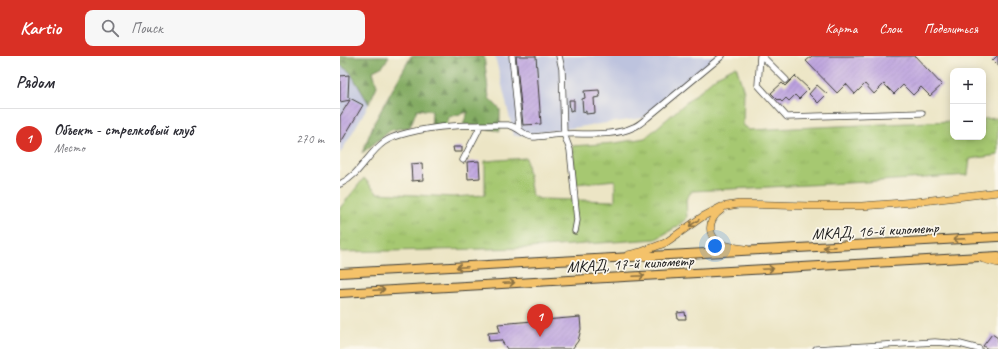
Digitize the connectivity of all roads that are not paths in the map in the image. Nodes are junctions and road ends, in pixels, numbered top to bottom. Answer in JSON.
{"nodes":[{"id":1,"x":512,"y":56,"type":"edge"},
{"id":2,"x":559,"y":56,"type":"edge"},
{"id":3,"x":722,"y":56,"type":"edge"},
{"id":4,"x":761,"y":56,"type":"edge"},
{"id":5,"x":786,"y":80,"type":"dead end"},
{"id":6,"x":922,"y":113,"type":"dead end"},
{"id":7,"x":480,"y":125,"type":"junction"},
{"id":8,"x":519,"y":128,"type":"junction"},
{"id":9,"x":564,"y":134,"type":"junction"},
{"id":10,"x":463,"y":160,"type":"dead end"},
{"id":11,"x":340,"y":184,"type":"edge"},
{"id":12,"x":998,"y":192,"type":"edge"},
{"id":13,"x":728,"y":206,"type":"junction"},
{"id":14,"x":575,"y":231,"type":"dead end"},
{"id":15,"x":998,"y":237,"type":"edge"},
{"id":16,"x":754,"y":251,"type":"junction"},
{"id":17,"x":998,"y":256,"type":"edge"},
{"id":18,"x":969,"y":257,"type":"junction"},
{"id":19,"x":612,"y":259,"type":"junction"},
{"id":20,"x":998,"y":262,"type":"edge"},
{"id":21,"x":340,"y":274,"type":"edge"},
{"id":22,"x":340,"y":293,"type":"edge"},
{"id":23,"x":816,"y":349,"type":"edge"},
{"id":24,"x":979,"y":349,"type":"edge"}],
"edges":[{"from":1,"to":8,"type":"street"},
{"from":2,"to":9,"type":"street"},
{"from":3,"to":9,"type":"street"},
{"from":4,"to":5,"type":"street"},
{"from":4,"to":6,"type":"street"},
{"from":7,"to":8,"type":"street"},
{"from":7,"to":10,"type":"street"},
{"from":7,"to":11,"type":"street"},
{"from":8,"to":9,"type":"street"},
{"from":9,"to":14,"type":"street"},
{"from":12,"to":13,"type":"main road"},
{"from":13,"to":16,"type":"main road"},
{"from":13,"to":19,"type":"main road","one_way":true},
{"from":15,"to":16,"type":"highway","name":"МКАД, 16-й километр","one_way":true},
{"from":16,"to":19,"type":"highway","name":"МКАД, 17-й километр"},
{"from":17,"to":18,"type":"highway"},
{"from":18,"to":20,"type":"main road"},
{"from":22,"to":18,"type":"highway","name":"МКАД, 17-й километр","one_way":true},
{"from":19,"to":21,"type":"highway","name":"МКАД, 17-й километр","one_way":true},
{"from":23,"to":24,"type":"street"}]}
